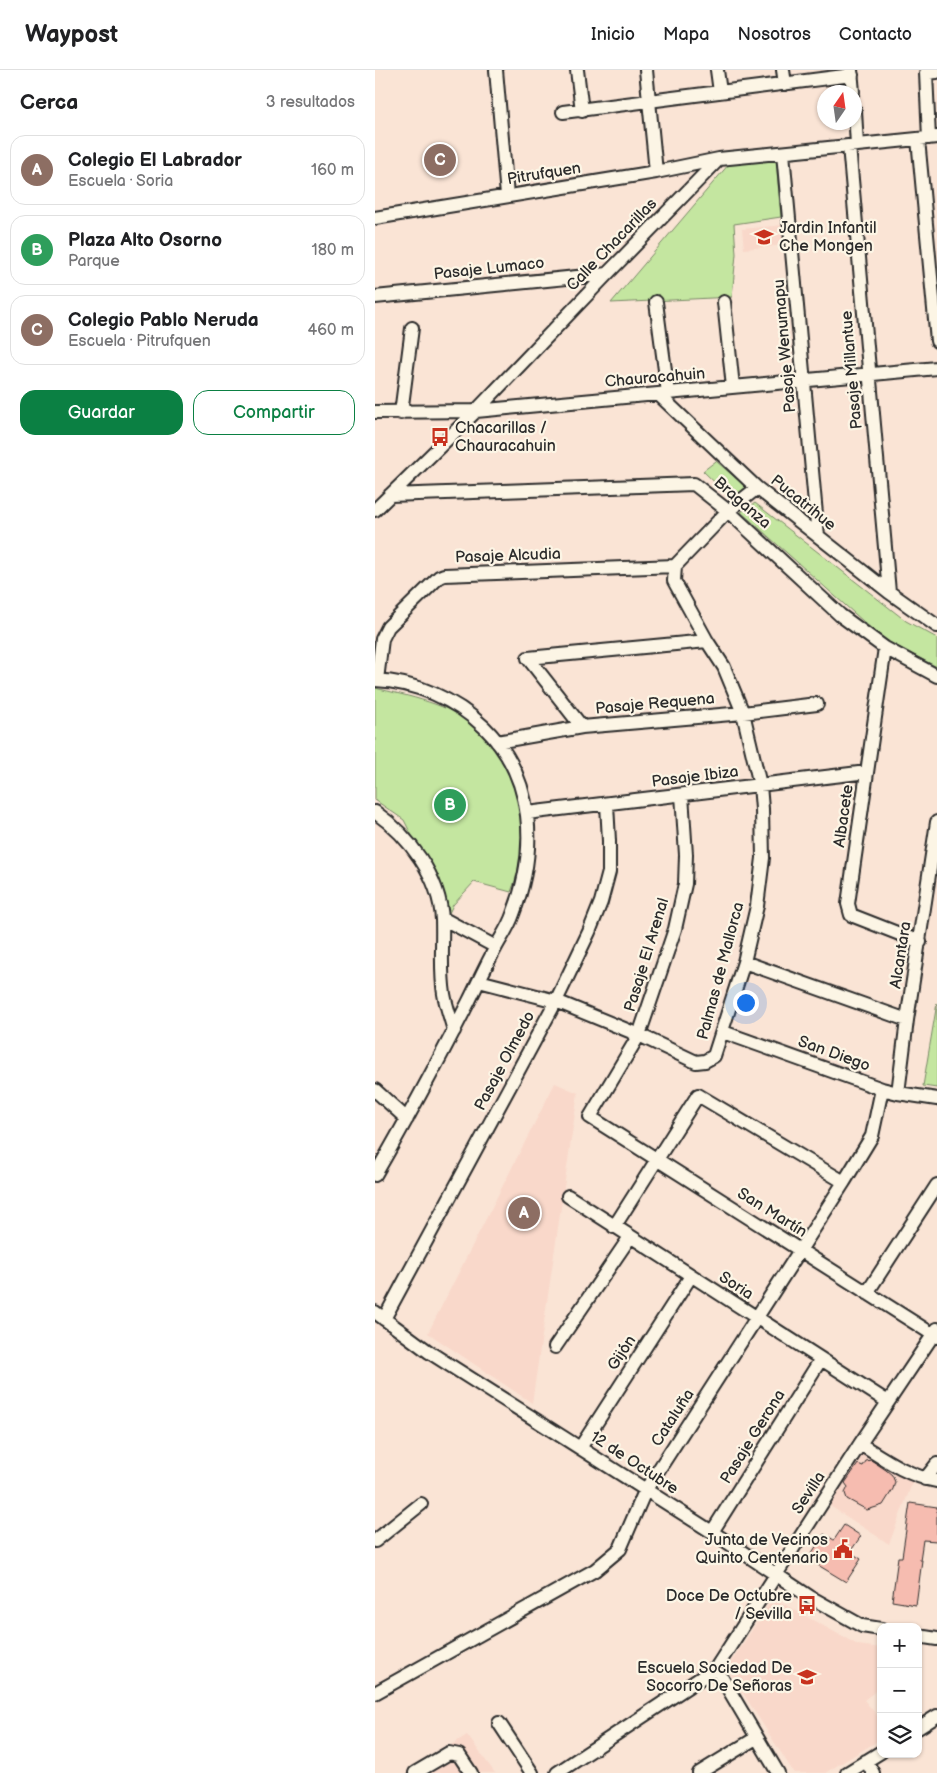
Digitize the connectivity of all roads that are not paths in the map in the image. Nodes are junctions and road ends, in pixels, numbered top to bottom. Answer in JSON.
{"nodes":[{"id":1,"x":496,"y":70,"type":"edge"},
{"id":2,"x":577,"y":70,"type":"edge"},
{"id":3,"x":646,"y":70,"type":"edge"},
{"id":4,"x":717,"y":70,"type":"edge"},
{"id":5,"x":783,"y":70,"type":"edge"},
{"id":6,"x":937,"y":72,"type":"edge"},
{"id":7,"x":851,"y":73,"type":"edge"},
{"id":8,"x":785,"y":84,"type":"junction"},
{"id":9,"x":720,"y":92,"type":"junction"},
{"id":10,"x":649,"y":101,"type":"junction"},
{"id":11,"x":582,"y":111,"type":"junction"},
{"id":12,"x":563,"y":112,"type":"dead end"},
{"id":13,"x":854,"y":130,"type":"edge"},
{"id":14,"x":928,"y":138,"type":"edge"},
{"id":15,"x":853,"y":145,"type":"junction"},
{"id":16,"x":783,"y":153,"type":"junction"},
{"id":17,"x":719,"y":159,"type":"junction"},
{"id":18,"x":656,"y":172,"type":"junction"},
{"id":19,"x":507,"y":196,"type":"junction"},
{"id":20,"x":375,"y":218,"type":"edge"},
{"id":21,"x":607,"y":274,"type":"junction"},
{"id":22,"x":375,"y":297,"type":"edge"},
{"id":23,"x":656,"y":302,"type":"dead end"},
{"id":24,"x":724,"y":302,"type":"dead end"},
{"id":25,"x":412,"y":328,"type":"dead end"},
{"id":26,"x":937,"y":340,"type":"edge"},
{"id":27,"x":937,"y":368,"type":"edge"},
{"id":28,"x":869,"y":374,"type":"junction"},
{"id":29,"x":804,"y":380,"type":"junction"},
{"id":30,"x":733,"y":387,"type":"junction"},
{"id":31,"x":663,"y":393,"type":"junction"},
{"id":32,"x":476,"y":411,"type":"junction"},
{"id":33,"x":375,"y":412,"type":"edge"},
{"id":34,"x":401,"y":413,"type":"junction"},
{"id":35,"x":757,"y":488,"type":"junction"},
{"id":36,"x":390,"y":495,"type":"junction"},
{"id":37,"x":375,"y":510,"type":"edge"},
{"id":38,"x":728,"y":511,"type":"junction"},
{"id":39,"x":818,"y":536,"type":"junction"},
{"id":40,"x":675,"y":566,"type":"junction"},
{"id":41,"x":889,"y":592,"type":"junction"},
{"id":42,"x":937,"y":626,"type":"edge"},
{"id":43,"x":707,"y":640,"type":"junction"},
{"id":44,"x":885,"y":648,"type":"junction"},
{"id":45,"x":937,"y":676,"type":"edge"},
{"id":46,"x":376,"y":680,"type":"edge"},
{"id":47,"x":817,"y":704,"type":"dead end"},
{"id":48,"x":743,"y":713,"type":"junction"},
{"id":49,"x":582,"y":727,"type":"junction"},
{"id":50,"x":497,"y":742,"type":"junction"},
{"id":51,"x":867,"y":772,"type":"junction"},
{"id":52,"x":760,"y":785,"type":"junction"},
{"id":53,"x":681,"y":795,"type":"junction"},
{"id":54,"x":607,"y":804,"type":"junction"},
{"id":55,"x":375,"y":812,"type":"edge"},
{"id":56,"x":527,"y":814,"type":"junction"},
{"id":57,"x":937,"y":822,"type":"edge"},
{"id":58,"x":442,"y":918,"type":"junction"},
{"id":59,"x":920,"y":942,"type":"junction"},
{"id":60,"x":496,"y":948,"type":"junction"},
{"id":61,"x":744,"y":962,"type":"junction"},
{"id":62,"x":479,"y":981,"type":"junction"},
{"id":63,"x":556,"y":1001,"type":"junction"},
{"id":64,"x":907,"y":1020,"type":"junction"},
{"id":65,"x":454,"y":1031,"type":"junction"},
{"id":66,"x":723,"y":1032,"type":"junction"},
{"id":67,"x":639,"y":1035,"type":"junction"},
{"id":68,"x":882,"y":1089,"type":"junction"},
{"id":69,"x":375,"y":1090,"type":"edge"},
{"id":70,"x":898,"y":1093,"type":"junction"},
{"id":71,"x":937,"y":1099,"type":"edge"},
{"id":72,"x":590,"y":1117,"type":"joint"},
{"id":73,"x":407,"y":1119,"type":"junction"},
{"id":74,"x":657,"y":1160,"type":"junction"},
{"id":75,"x":375,"y":1175,"type":"edge"},
{"id":76,"x":844,"y":1182,"type":"junction"},
{"id":77,"x":937,"y":1185,"type":"edge"},
{"id":78,"x":568,"y":1196,"type":"dead end"},
{"id":79,"x":614,"y":1227,"type":"junction"},
{"id":80,"x":630,"y":1237,"type":"junction"},
{"id":81,"x":800,"y":1250,"type":"junction"},
{"id":82,"x":691,"y":1276,"type":"junction"},
{"id":83,"x":867,"y":1293,"type":"junction"},
{"id":84,"x":379,"y":1316,"type":"edge"},
{"id":85,"x":757,"y":1318,"type":"junction"},
{"id":86,"x":936,"y":1334,"type":"edge"},
{"id":87,"x":555,"y":1347,"type":"dead end"},
{"id":88,"x":821,"y":1359,"type":"junction"},
{"id":89,"x":888,"y":1402,"type":"junction"},
{"id":90,"x":860,"y":1444,"type":"junction"},
{"id":91,"x":580,"y":1448,"type":"junction"},
{"id":92,"x":937,"y":1464,"type":"edge"},
{"id":93,"x":931,"y":1480,"type":"edge"},
{"id":94,"x":645,"y":1491,"type":"junction"},
{"id":95,"x":421,"y":1504,"type":"dead end"},
{"id":96,"x":712,"y":1532,"type":"junction"},
{"id":97,"x":375,"y":1540,"type":"edge"},
{"id":98,"x":775,"y":1574,"type":"junction"},
{"id":99,"x":877,"y":1628,"type":"edge"},
{"id":100,"x":922,"y":1637,"type":"edge"},
{"id":101,"x":937,"y":1639,"type":"edge"},
{"id":102,"x":716,"y":1668,"type":"junction"},
{"id":103,"x":375,"y":1693,"type":"edge"},
{"id":104,"x":937,"y":1716,"type":"edge"},
{"id":105,"x":499,"y":1723,"type":"dead end"},
{"id":106,"x":922,"y":1725,"type":"edge"},
{"id":107,"x":756,"y":1738,"type":"junction"},
{"id":108,"x":877,"y":1754,"type":"edge"},
{"id":109,"x":866,"y":1761,"type":"junction"},
{"id":110,"x":415,"y":1773,"type":"edge"},
{"id":111,"x":471,"y":1773,"type":"edge"},
{"id":112,"x":532,"y":1773,"type":"edge"},
{"id":113,"x":557,"y":1773,"type":"edge"},
{"id":114,"x":699,"y":1773,"type":"edge"},
{"id":115,"x":778,"y":1773,"type":"edge"},
{"id":116,"x":847,"y":1773,"type":"edge"},
{"id":117,"x":873,"y":1773,"type":"edge"}],
"edges":[{"from":1,"to":19,"type":"street"},
{"from":2,"to":11,"type":"street"},
{"from":3,"to":10,"type":"street"},
{"from":4,"to":9,"type":"street"},
{"from":5,"to":8,"type":"street"},
{"from":6,"to":14,"type":"street"},
{"from":7,"to":8,"type":"street"},
{"from":8,"to":9,"type":"street"},
{"from":9,"to":10,"type":"street"},
{"from":10,"to":11,"type":"street"},
{"from":10,"to":18,"type":"street"},
{"from":11,"to":12,"type":"street"},
{"from":13,"to":15,"type":"street","name":"Pasaje Millantue"},
{"from":14,"to":15,"type":"street"},
{"from":14,"to":26,"type":"street"},
{"from":15,"to":16,"type":"street"},
{"from":15,"to":28,"type":"street","name":"Pasaje Millantue"},
{"from":16,"to":17,"type":"street"},
{"from":16,"to":29,"type":"street","name":"Pasaje Wenumapu"},
{"from":17,"to":18,"type":"street","name":"Pitrufquen"},
{"from":17,"to":21,"type":"street","name":"Calle Chacarillas"},
{"from":18,"to":19,"type":"street","name":"Pitrufquen"},
{"from":19,"to":20,"type":"street","name":"Pitrufquen"},
{"from":21,"to":22,"type":"street","name":"Pasaje Lumaco"},
{"from":21,"to":32,"type":"street","name":"Calle Chacarillas"},
{"from":23,"to":31,"type":"street"},
{"from":24,"to":30,"type":"street"},
{"from":25,"to":34,"type":"street"},
{"from":27,"to":28,"type":"street","name":"Chauracahuin"},
{"from":28,"to":29,"type":"street","name":"Chauracahuin"},
{"from":28,"to":41,"type":"street","name":"Pasaje Millantue"},
{"from":29,"to":30,"type":"street","name":"Chauracahuin"},
{"from":29,"to":39,"type":"street","name":"Pasaje Wenumapu"},
{"from":30,"to":31,"type":"street","name":"Chauracahuin"},
{"from":31,"to":32,"type":"street","name":"Chauracahuin"},
{"from":31,"to":35,"type":"street","name":"Pucatrihue"},
{"from":32,"to":34,"type":"street","name":"Chauracahuin"},
{"from":32,"to":36,"type":"street","name":"Calle Chacarillas"},
{"from":33,"to":34,"type":"street","name":"Chauracahuin"},
{"from":35,"to":38,"type":"street"},
{"from":35,"to":39,"type":"street","name":"Pucatrihue"},
{"from":36,"to":37,"type":"street","name":"Calle Chacarillas"},
{"from":36,"to":38,"type":"street","name":"Braganza"},
{"from":38,"to":40,"type":"street"},
{"from":38,"to":44,"type":"street","name":"Braganza"},
{"from":39,"to":41,"type":"street","name":"Pucatrihue"},
{"from":40,"to":43,"type":"street","name":"Palmas de Mallorca"},
{"from":40,"to":46,"type":"street","name":"Pasaje Alcudia"},
{"from":41,"to":42,"type":"street","name":"Pucatrihue"},
{"from":43,"to":48,"type":"street","name":"Palmas de Mallorca"},
{"from":43,"to":49,"type":"street"},
{"from":44,"to":45,"type":"street","name":"Braganza"},
{"from":44,"to":51,"type":"street","name":"Albacete"},
{"from":46,"to":50,"type":"street"},
{"from":47,"to":48,"type":"street","name":"Pasaje Requena"},
{"from":48,"to":49,"type":"street","name":"Pasaje Requena"},
{"from":48,"to":52,"type":"street","name":"Palmas de Mallorca"},
{"from":49,"to":50,"type":"street","name":"Pasaje Requena"},
{"from":50,"to":56,"type":"street"},
{"from":51,"to":52,"type":"street","name":"Pasaje Ibiza"},
{"from":51,"to":59,"type":"street","name":"Albacete"},
{"from":52,"to":53,"type":"street","name":"Pasaje Ibiza"},
{"from":52,"to":61,"type":"street","name":"Palmas de Mallorca"},
{"from":53,"to":54,"type":"street","name":"Pasaje Ibiza"},
{"from":53,"to":67,"type":"street","name":"Pasaje El Arenal"},
{"from":54,"to":56,"type":"street","name":"Pasaje Ibiza"},
{"from":54,"to":63,"type":"street","name":"Pasaje Olmedo"},
{"from":55,"to":58,"type":"street"},
{"from":56,"to":60,"type":"street"},
{"from":57,"to":59,"type":"street","name":"Alcantara"},
{"from":58,"to":60,"type":"street"},
{"from":58,"to":65,"type":"street"},
{"from":59,"to":64,"type":"street","name":"Alcantara"},
{"from":60,"to":62,"type":"street"},
{"from":61,"to":64,"type":"street"},
{"from":61,"to":66,"type":"street","name":"Palmas de Mallorca"},
{"from":62,"to":63,"type":"street","name":"Palmas de Mallorca"},
{"from":62,"to":65,"type":"street"},
{"from":63,"to":67,"type":"street","name":"Palmas de Mallorca"},
{"from":63,"to":84,"type":"street","name":"Pasaje Olmedo"},
{"from":64,"to":70,"type":"street","name":"Alcantara"},
{"from":65,"to":73,"type":"street"},
{"from":66,"to":67,"type":"street","name":"Palmas de Mallorca"},
{"from":66,"to":68,"type":"street","name":"San Diego"},
{"from":67,"to":72,"type":"street","name":"Pasaje El Arenal"},
{"from":68,"to":70,"type":"street","name":"San Diego"},
{"from":68,"to":76,"type":"street","name":"Cataluña"},
{"from":69,"to":73,"type":"street"},
{"from":70,"to":71,"type":"street","name":"San Diego"},
{"from":72,"to":74,"type":"street","name":"San Martín"},
{"from":73,"to":75,"type":"street"},
{"from":74,"to":76,"type":"street"},
{"from":74,"to":79,"type":"street"},
{"from":74,"to":81,"type":"street","name":"San Martín"},
{"from":76,"to":81,"type":"street","name":"Cataluña"},
{"from":77,"to":83,"type":"street"},
{"from":78,"to":79,"type":"street","name":"Soria"},
{"from":79,"to":80,"type":"street","name":"Soria"},
{"from":80,"to":82,"type":"street","name":"Soria"},
{"from":80,"to":87,"type":"street"},
{"from":81,"to":83,"type":"street","name":"San Martín"},
{"from":81,"to":85,"type":"street","name":"Cataluña"},
{"from":82,"to":85,"type":"street","name":"Soria"},
{"from":82,"to":91,"type":"street","name":"Gijón"},
{"from":83,"to":86,"type":"street","name":"San Martín"},
{"from":84,"to":91,"type":"street","name":"12 de Octubre"},
{"from":85,"to":88,"type":"street","name":"Soria"},
{"from":85,"to":94,"type":"street","name":"Cataluña"},
{"from":86,"to":89,"type":"street","name":"Sevilla"},
{"from":88,"to":89,"type":"street","name":"Soria"},
{"from":88,"to":96,"type":"street","name":"Pasaje Gerona"},
{"from":89,"to":90,"type":"street","name":"Sevilla"},
{"from":90,"to":93,"type":"street"},
{"from":90,"to":98,"type":"street","name":"Sevilla"},
{"from":91,"to":94,"type":"street","name":"12 de Octubre"},
{"from":92,"to":93,"type":"street"},
{"from":94,"to":96,"type":"street","name":"12 de Octubre"},
{"from":94,"to":103,"type":"street","name":"Cataluña"},
{"from":95,"to":97,"type":"street"},
{"from":96,"to":98,"type":"street","name":"12 de Octubre"},
{"from":98,"to":99,"type":"street","name":"12 de Octubre"},
{"from":98,"to":102,"type":"street","name":"Sevilla"},
{"from":100,"to":101,"type":"street"},
{"from":102,"to":107,"type":"street"},
{"from":102,"to":113,"type":"street","name":"Sevilla"},
{"from":104,"to":106,"type":"street"},
{"from":105,"to":112,"type":"street"},
{"from":107,"to":114,"type":"street"},
{"from":107,"to":115,"type":"street"},
{"from":108,"to":109,"type":"street"},
{"from":109,"to":116,"type":"street"},
{"from":109,"to":117,"type":"street"},
{"from":110,"to":111,"type":"street"}]}
